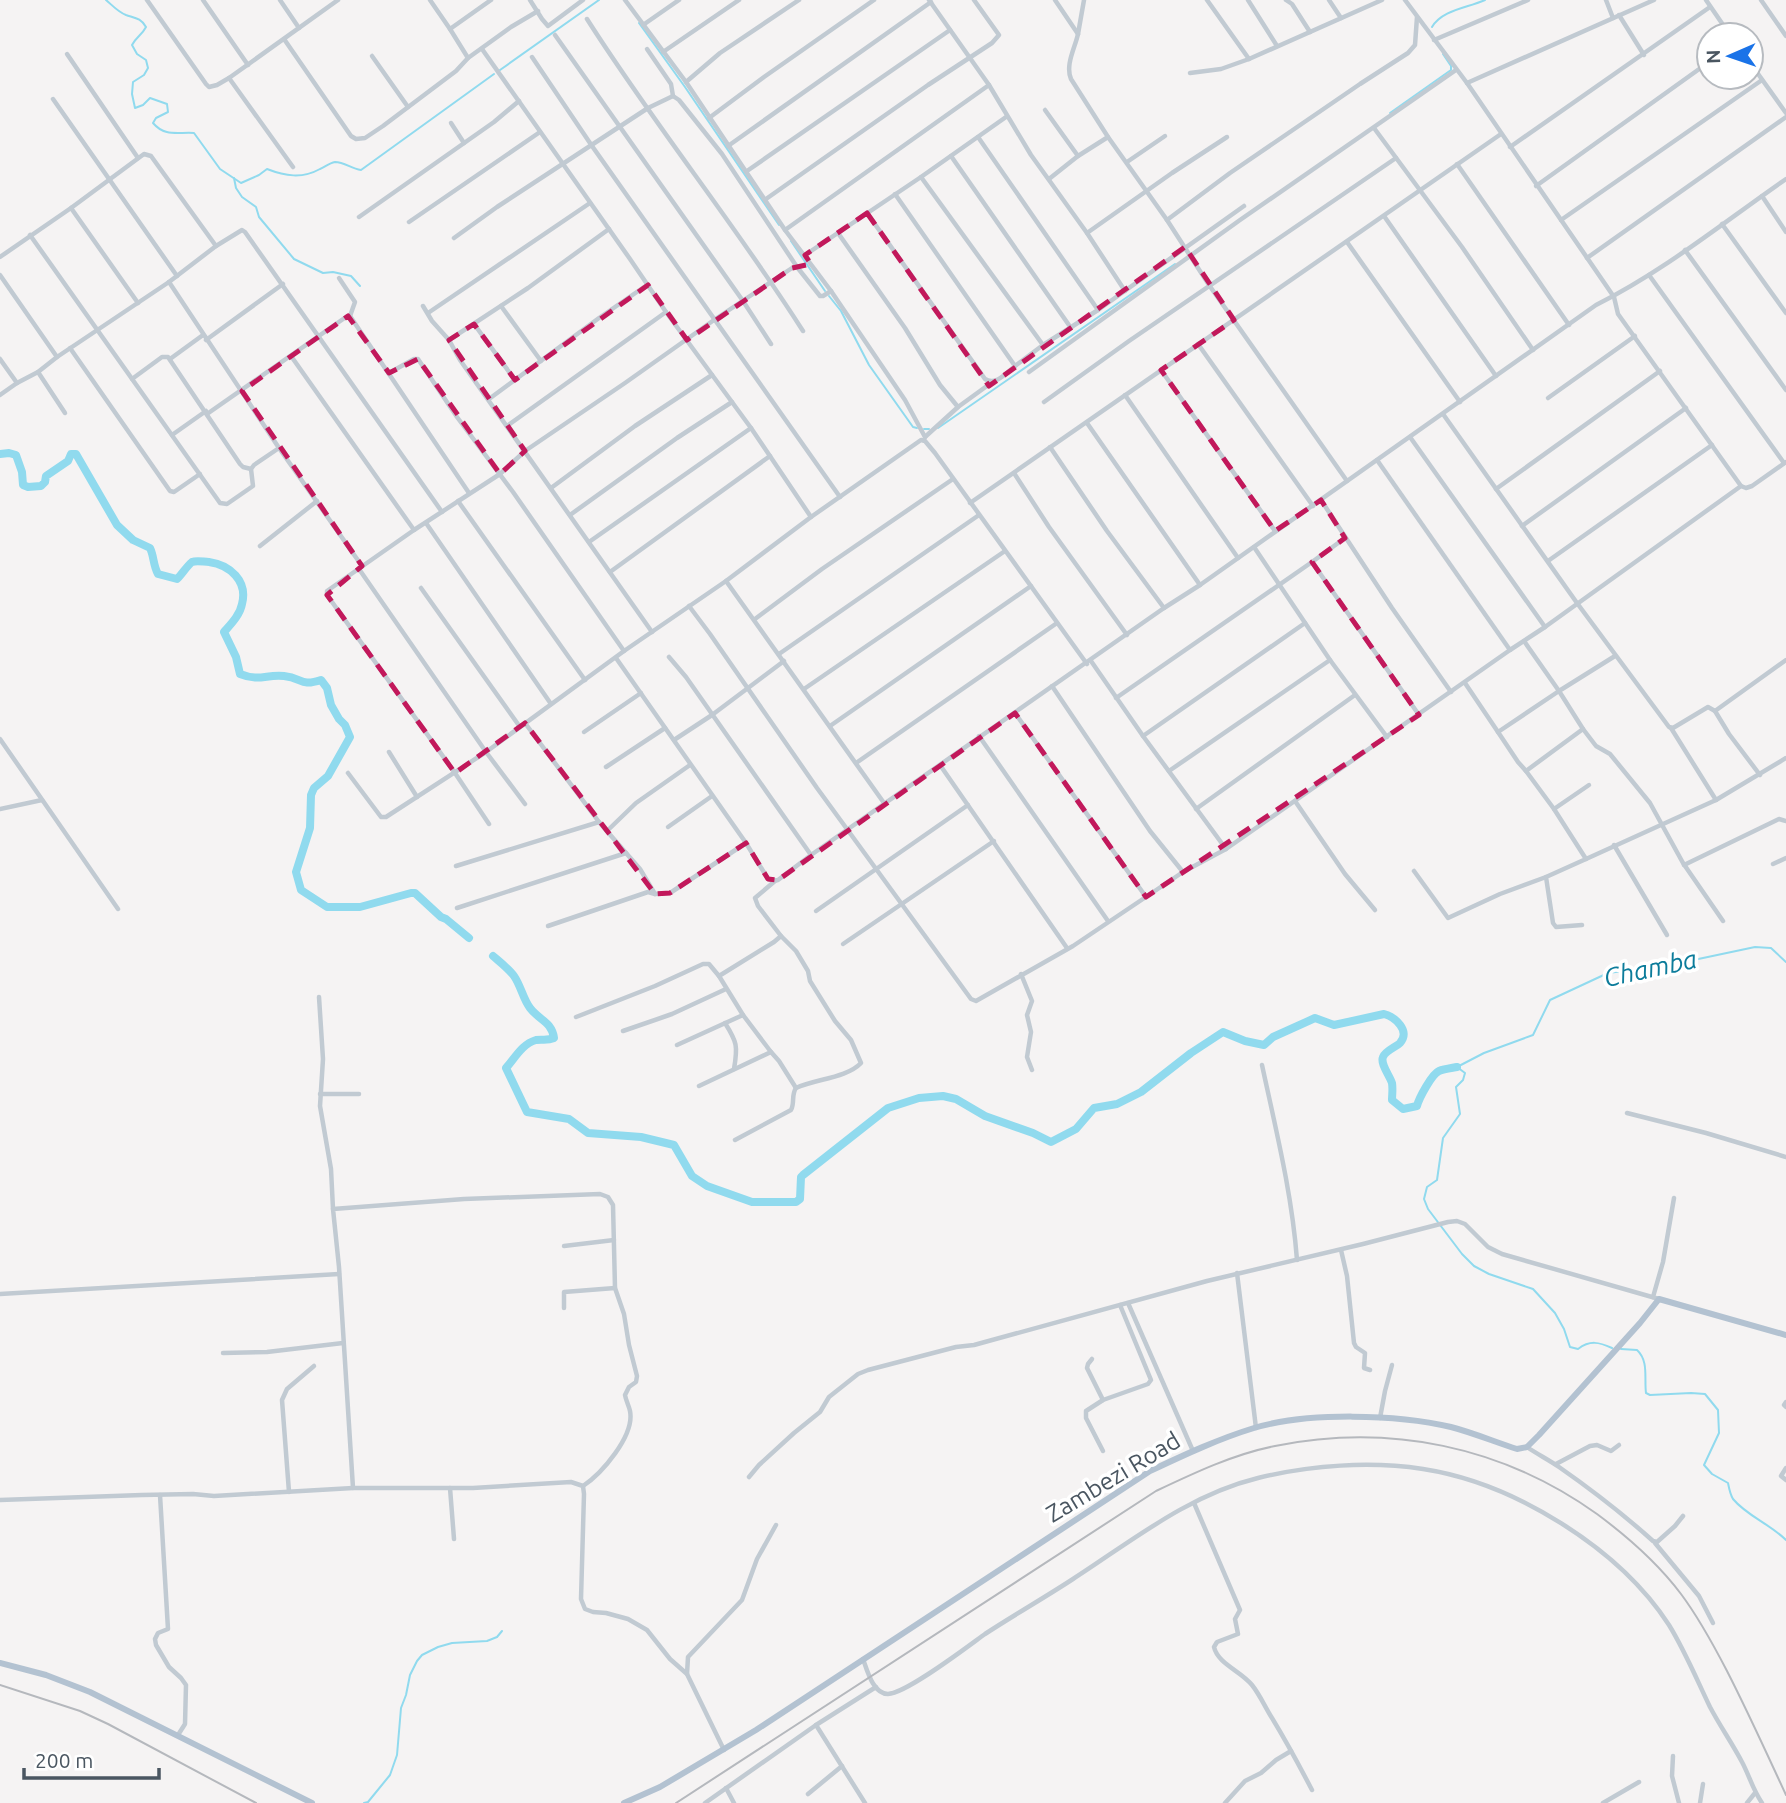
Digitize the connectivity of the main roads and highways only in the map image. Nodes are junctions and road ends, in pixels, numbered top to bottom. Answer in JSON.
{"nodes":[{"id":1,"x":1786,"y":1335,"type":"edge"},
{"id":2,"x":0,"y":1663,"type":"edge"},
{"id":3,"x":312,"y":1803,"type":"edge"},
{"id":4,"x":624,"y":1803,"type":"edge"}],
"edges":[{"from":1,"to":4,"type":"main road","name":"Zambezi Road"},
{"from":2,"to":3,"type":"main road"}]}
